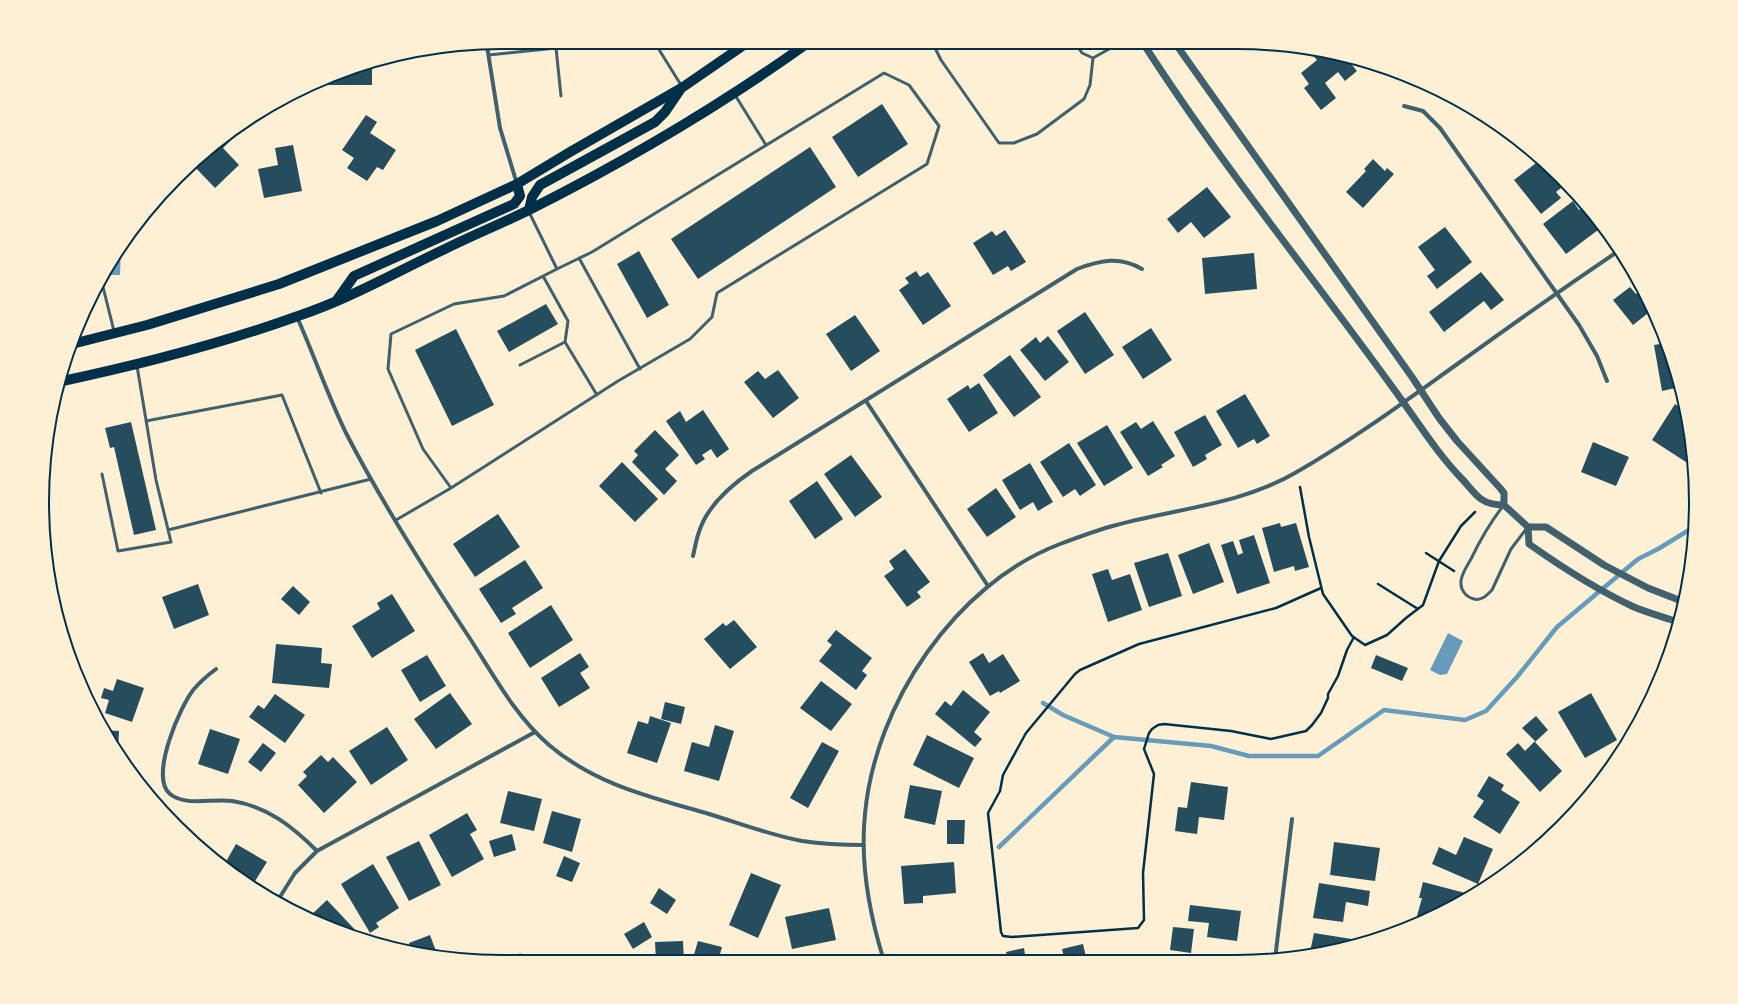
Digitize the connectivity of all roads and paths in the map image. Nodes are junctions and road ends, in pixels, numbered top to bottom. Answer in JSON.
{"nodes":[{"id":1,"x":488,"y":49,"type":"edge"},
{"id":2,"x":543,"y":49,"type":"edge"},
{"id":3,"x":556,"y":49,"type":"edge"},
{"id":4,"x":659,"y":49,"type":"edge"},
{"id":5,"x":738,"y":49,"type":"edge"},
{"id":6,"x":799,"y":49,"type":"edge"},
{"id":7,"x":936,"y":49,"type":"edge"},
{"id":8,"x":1079,"y":49,"type":"edge"},
{"id":9,"x":1109,"y":49,"type":"edge"},
{"id":10,"x":1147,"y":49,"type":"edge"},
{"id":11,"x":1179,"y":49,"type":"edge"},
{"id":12,"x":516,"y":51,"type":"joint"},
{"id":13,"x":489,"y":55,"type":"junction"},
{"id":14,"x":1092,"y":58,"type":"junction"},
{"id":15,"x":682,"y":87,"type":"junction"},
{"id":16,"x":734,"y":93,"type":"junction"},
{"id":17,"x":561,"y":96,"type":"dead end"},
{"id":18,"x":1404,"y":106,"type":"dead end"},
{"id":19,"x":766,"y":145,"type":"junction"},
{"id":20,"x":517,"y":184,"type":"junction"},
{"id":21,"x":529,"y":210,"type":"junction"},
{"id":22,"x":1615,"y":253,"type":"edge"},
{"id":23,"x":579,"y":258,"type":"junction"},
{"id":24,"x":557,"y":269,"type":"junction"},
{"id":25,"x":1142,"y":269,"type":"dead end"},
{"id":26,"x":543,"y":276,"type":"junction"},
{"id":27,"x":103,"y":288,"type":"edge"},
{"id":28,"x":1557,"y":292,"type":"junction"},
{"id":29,"x":336,"y":302,"type":"junction"},
{"id":30,"x":297,"y":317,"type":"junction"},
{"id":31,"x":115,"y":333,"type":"junction"},
{"id":32,"x":78,"y":342,"type":"edge"},
{"id":33,"x":566,"y":342,"type":"junction"},
{"id":34,"x":136,"y":364,"type":"junction"},
{"id":35,"x":520,"y":365,"type":"dead end"},
{"id":36,"x":640,"y":369,"type":"junction"},
{"id":37,"x":65,"y":380,"type":"edge"},
{"id":38,"x":1607,"y":381,"type":"dead end"},
{"id":39,"x":1420,"y":391,"type":"junction"},
{"id":40,"x":597,"y":395,"type":"junction"},
{"id":41,"x":866,"y":401,"type":"junction"},
{"id":42,"x":1403,"y":403,"type":"junction"},
{"id":43,"x":146,"y":421,"type":"junction"},
{"id":44,"x":102,"y":474,"type":"dead end"},
{"id":45,"x":370,"y":479,"type":"junction"},
{"id":46,"x":1300,"y":487,"type":"dead end"},
{"id":47,"x":451,"y":488,"type":"junction"},
{"id":48,"x":321,"y":493,"type":"junction"},
{"id":49,"x":1504,"y":505,"type":"junction"},
{"id":50,"x":1475,"y":512,"type":"dead end"},
{"id":51,"x":396,"y":520,"type":"junction"},
{"id":52,"x":1528,"y":527,"type":"junction"},
{"id":53,"x":168,"y":530,"type":"junction"},
{"id":54,"x":1426,"y":553,"type":"dead end"},
{"id":55,"x":693,"y":556,"type":"dead end"},
{"id":56,"x":1439,"y":562,"type":"junction"},
{"id":57,"x":1454,"y":571,"type":"dead end"},
{"id":58,"x":1378,"y":584,"type":"dead end"},
{"id":59,"x":988,"y":586,"type":"junction"},
{"id":60,"x":1321,"y":588,"type":"junction"},
{"id":61,"x":1678,"y":600,"type":"edge"},
{"id":62,"x":1418,"y":609,"type":"junction"},
{"id":63,"x":1674,"y":620,"type":"edge"},
{"id":64,"x":1354,"y":637,"type":"junction"},
{"id":65,"x":216,"y":669,"type":"dead end"},
{"id":66,"x":534,"y":732,"type":"junction"},
{"id":67,"x":1292,"y":819,"type":"dead end"},
{"id":68,"x":864,"y":845,"type":"junction"},
{"id":69,"x":317,"y":851,"type":"junction"},
{"id":70,"x":280,"y":897,"type":"edge"},
{"id":71,"x":1276,"y":953,"type":"edge"},
{"id":72,"x":882,"y":955,"type":"edge"}],
"edges":[{"from":1,"to":13,"type":"street"},
{"from":2,"to":12,"type":"lane"},
{"from":3,"to":17,"type":"lane"},
{"from":4,"to":15,"type":"lane"},
{"from":5,"to":15,"type":"main road"},
{"from":6,"to":16,"type":"main road"},
{"from":7,"to":14,"type":"lane"},
{"from":8,"to":14,"type":"lane"},
{"from":9,"to":14,"type":"lane"},
{"from":10,"to":42,"type":"street"},
{"from":11,"to":39,"type":"street"},
{"from":12,"to":13,"type":"lane"},
{"from":13,"to":20,"type":"street"},
{"from":15,"to":20,"type":"main road"},
{"from":15,"to":21,"type":"main road"},
{"from":16,"to":19,"type":"lane"},
{"from":16,"to":21,"type":"main road"},
{"from":18,"to":28,"type":"street"},
{"from":19,"to":23,"type":"lane"},
{"from":19,"to":36,"type":"lane"},
{"from":20,"to":29,"type":"main road"},
{"from":20,"to":31,"type":"main road"},
{"from":21,"to":24,"type":"lane"},
{"from":21,"to":29,"type":"main road"},
{"from":22,"to":28,"type":"street"},
{"from":23,"to":24,"type":"lane"},
{"from":23,"to":36,"type":"lane"},
{"from":24,"to":26,"type":"lane"},
{"from":25,"to":41,"type":"street"},
{"from":26,"to":33,"type":"lane"},
{"from":26,"to":47,"type":"lane"},
{"from":27,"to":31,"type":"lane"},
{"from":28,"to":38,"type":"street"},
{"from":28,"to":39,"type":"street"},
{"from":29,"to":30,"type":"main road"},
{"from":30,"to":34,"type":"main road"},
{"from":30,"to":45,"type":"street"},
{"from":31,"to":32,"type":"main road"},
{"from":33,"to":35,"type":"lane"},
{"from":33,"to":40,"type":"lane"},
{"from":34,"to":37,"type":"main road"},
{"from":34,"to":43,"type":"lane"},
{"from":36,"to":40,"type":"lane"},
{"from":39,"to":42,"type":"street"},
{"from":39,"to":49,"type":"street"},
{"from":40,"to":47,"type":"lane"},
{"from":41,"to":55,"type":"street"},
{"from":41,"to":59,"type":"street"},
{"from":42,"to":49,"type":"street"},
{"from":42,"to":59,"type":"street"},
{"from":43,"to":48,"type":"lane"},
{"from":43,"to":53,"type":"lane"},
{"from":44,"to":53,"type":"lane"},
{"from":45,"to":48,"type":"lane"},
{"from":45,"to":51,"type":"street"},
{"from":46,"to":60,"type":"path"},
{"from":47,"to":51,"type":"lane"},
{"from":48,"to":53,"type":"lane"},
{"from":49,"to":52,"type":"street"},
{"from":49,"to":52,"type":"lane"},
{"from":50,"to":56,"type":"path"},
{"from":51,"to":66,"type":"street"},
{"from":52,"to":61,"type":"street"},
{"from":52,"to":63,"type":"street"},
{"from":54,"to":56,"type":"path"},
{"from":56,"to":57,"type":"path"},
{"from":56,"to":62,"type":"path"},
{"from":58,"to":62,"type":"path"},
{"from":59,"to":68,"type":"street"},
{"from":60,"to":64,"type":"path"},
{"from":60,"to":64,"type":"path"},
{"from":62,"to":64,"type":"path"},
{"from":65,"to":69,"type":"street"},
{"from":66,"to":68,"type":"street"},
{"from":66,"to":69,"type":"street"},
{"from":67,"to":71,"type":"street"},
{"from":68,"to":72,"type":"street"},
{"from":69,"to":70,"type":"street"}]}
